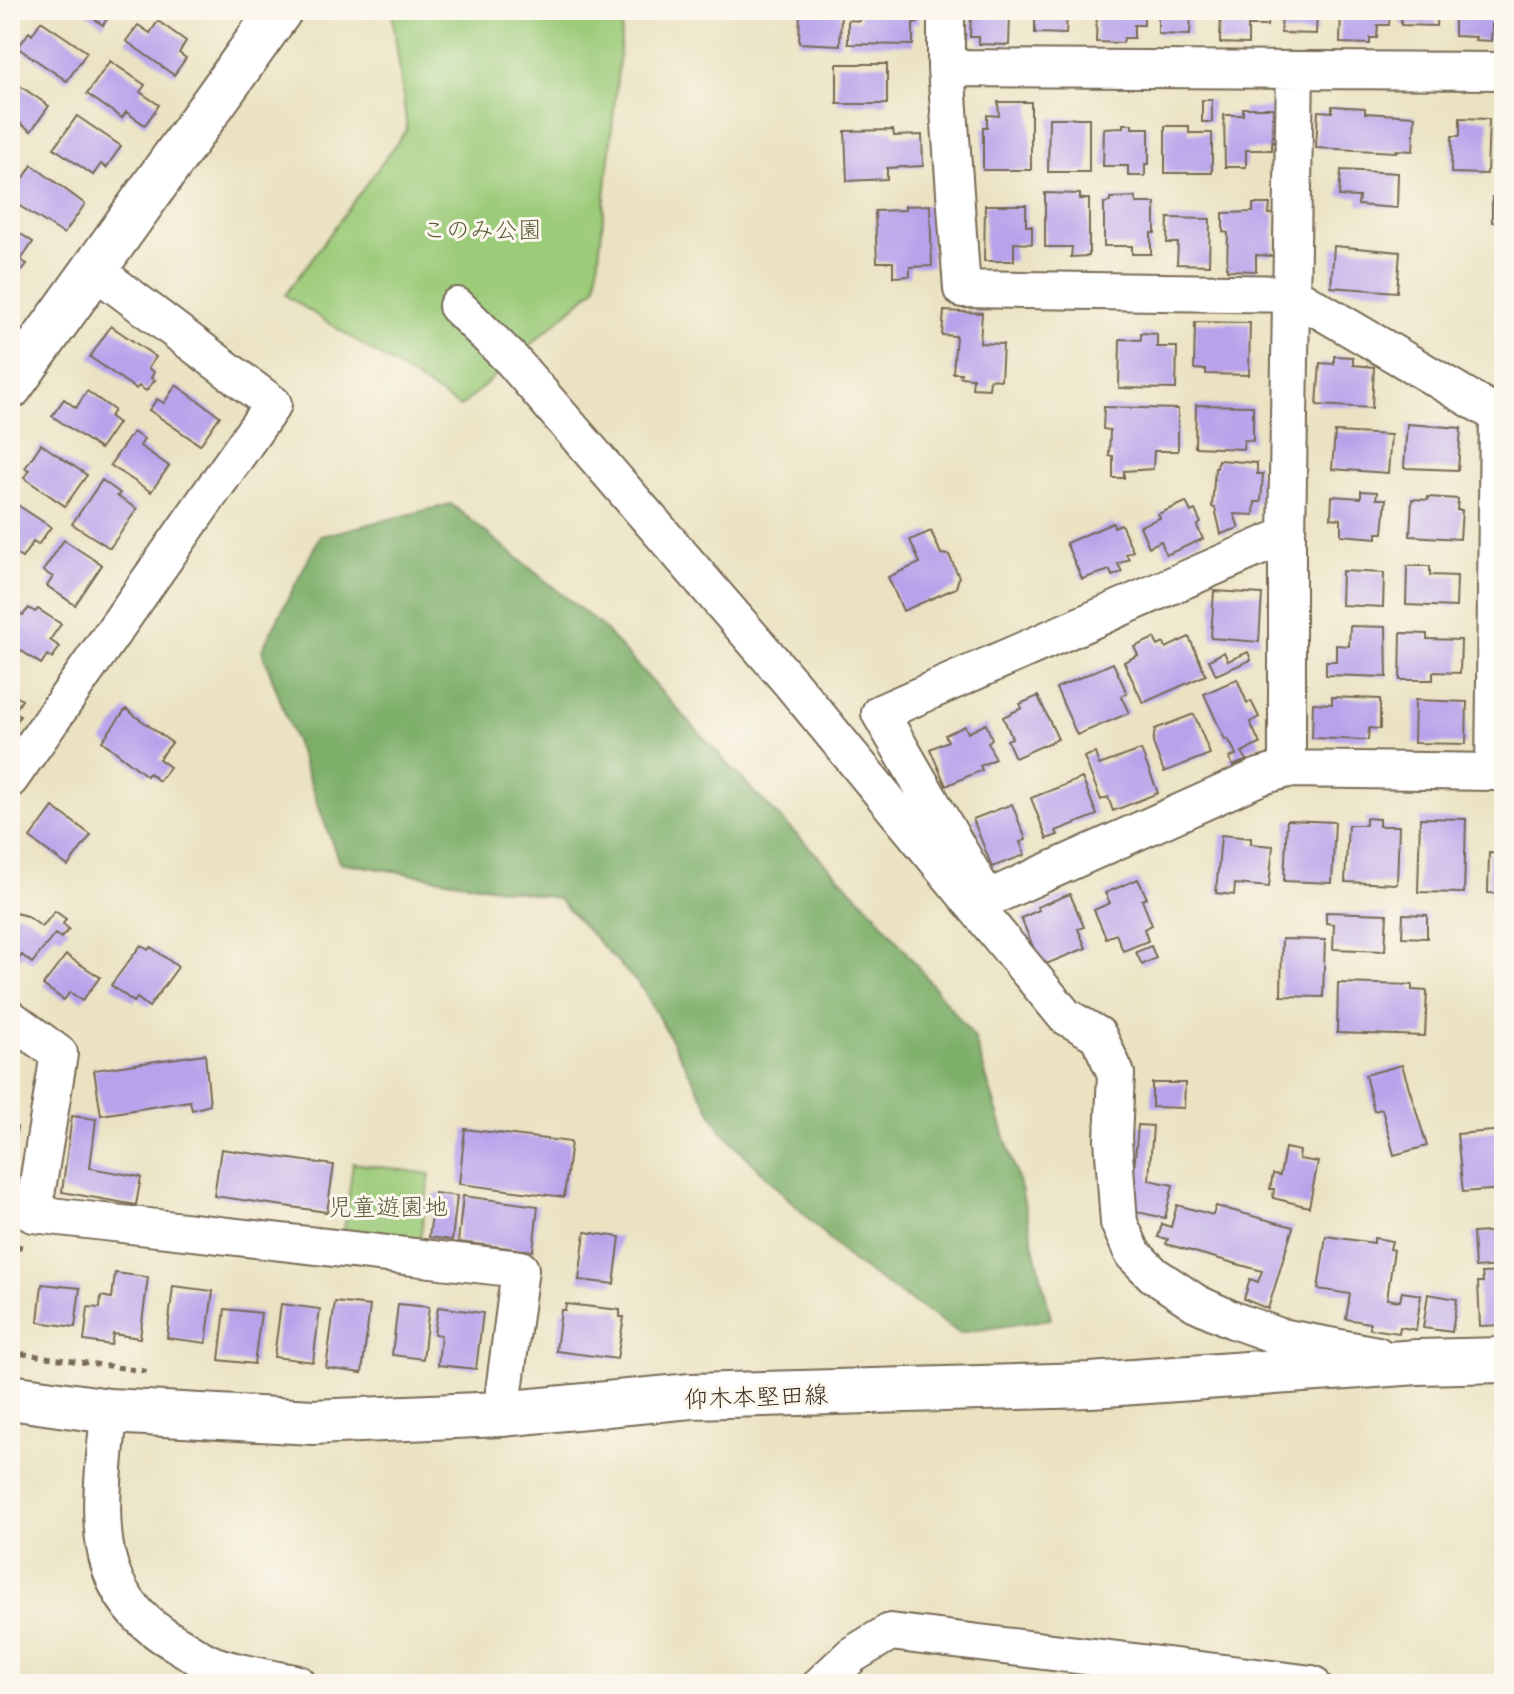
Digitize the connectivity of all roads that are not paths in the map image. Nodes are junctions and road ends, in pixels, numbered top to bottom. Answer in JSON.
{"nodes":[{"id":1,"x":280,"y":10,"type":"edge"},
{"id":2,"x":946,"y":10,"type":"edge"},
{"id":3,"x":946,"y":68,"type":"junction"},
{"id":4,"x":1295,"y":71,"type":"junction"},
{"id":5,"x":1504,"y":71,"type":"edge"},
{"id":6,"x":96,"y":271,"type":"junction"},
{"id":7,"x":1292,"y":294,"type":"junction"},
{"id":8,"x":457,"y":306,"type":"dead end"},
{"id":9,"x":10,"y":387,"type":"edge"},
{"id":10,"x":1287,"y":535,"type":"junction"},
{"id":11,"x":1287,"y":769,"type":"junction"},
{"id":12,"x":10,"y":779,"type":"edge"},
{"id":13,"x":10,"y":1018,"type":"edge"},
{"id":14,"x":1504,"y":1360,"type":"edge"},
{"id":15,"x":1418,"y":1362,"type":"junction"},
{"id":16,"x":10,"y":1397,"type":"edge"},
{"id":17,"x":109,"y":1411,"type":"junction"},
{"id":18,"x":501,"y":1414,"type":"junction"},
{"id":19,"x":298,"y":1684,"type":"edge"},
{"id":20,"x":821,"y":1684,"type":"edge"},
{"id":21,"x":1312,"y":1684,"type":"edge"}],
"edges":[{"from":1,"to":6,"type":"main road"},
{"from":2,"to":3,"type":"street"},
{"from":3,"to":4,"type":"street"},
{"from":3,"to":7,"type":"street"},
{"from":4,"to":5,"type":"street"},
{"from":4,"to":7,"type":"street"},
{"from":6,"to":9,"type":"main road"},
{"from":6,"to":12,"type":"street"},
{"from":7,"to":10,"type":"street"},
{"from":7,"to":11,"type":"street"},
{"from":8,"to":15,"type":"street"},
{"from":10,"to":11,"type":"street"},
{"from":10,"to":11,"type":"street"},
{"from":13,"to":18,"type":"street"},
{"from":14,"to":15,"type":"main road","name":"仰木本堅田線"},
{"from":15,"to":18,"type":"main road","name":"仰木本堅田線"},
{"from":16,"to":17,"type":"main road","name":"仰木本堅田線"},
{"from":17,"to":18,"type":"main road","name":"仰木本堅田線"},
{"from":17,"to":19,"type":"street"},
{"from":20,"to":21,"type":"street"}]}
